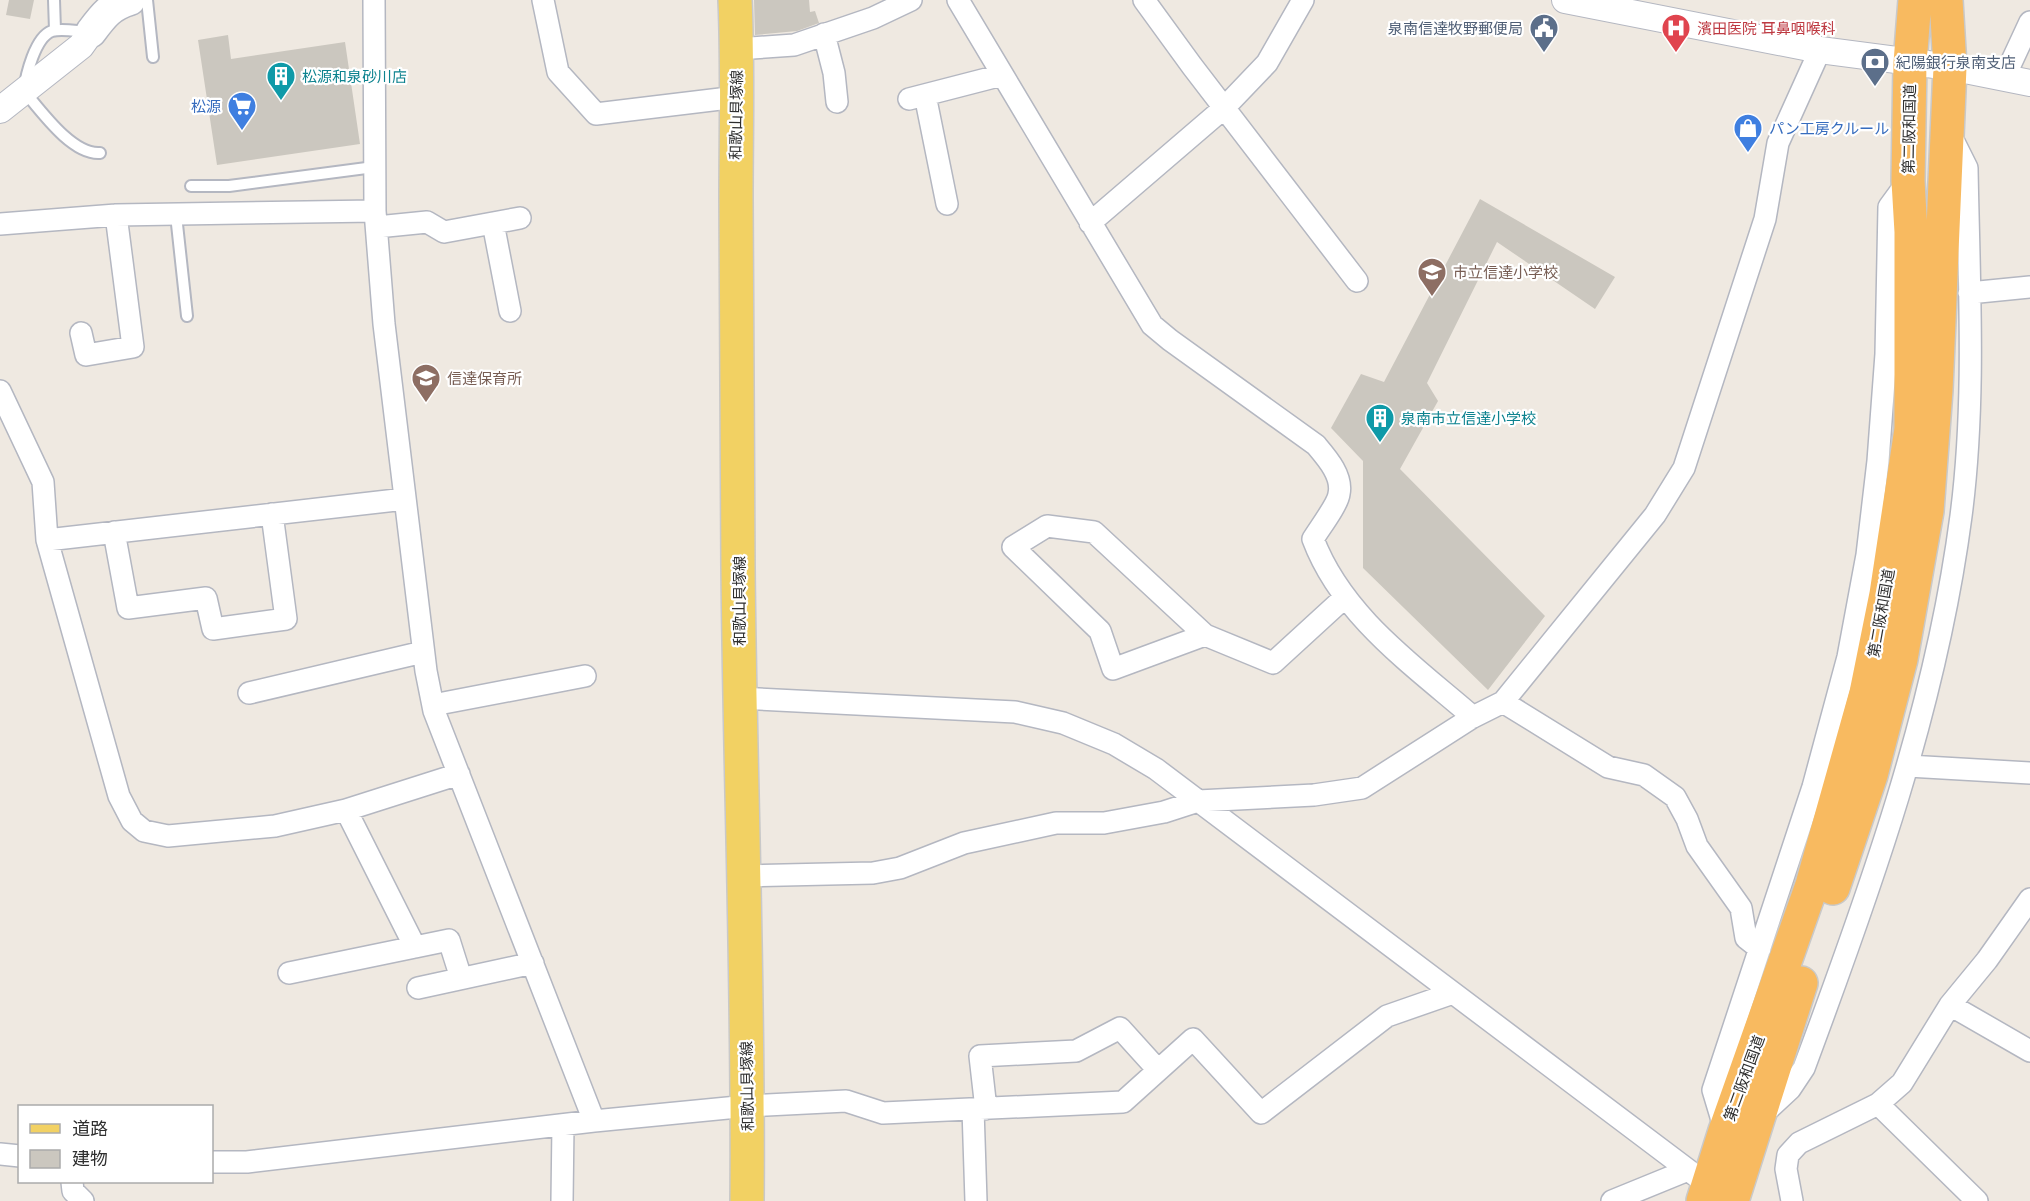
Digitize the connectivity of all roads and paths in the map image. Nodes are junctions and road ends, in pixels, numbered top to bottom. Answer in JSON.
{"nodes":[{"id":1,"x":54,"y":0,"type":"edge"},
{"id":2,"x":130,"y":0,"type":"edge"},
{"id":3,"x":147,"y":0,"type":"edge"},
{"id":4,"x":374,"y":0,"type":"edge"},
{"id":5,"x":543,"y":0,"type":"edge"},
{"id":6,"x":735,"y":0,"type":"edge"},
{"id":7,"x":911,"y":0,"type":"edge"},
{"id":8,"x":958,"y":0,"type":"edge"},
{"id":9,"x":1144,"y":0,"type":"edge"},
{"id":10,"x":1303,"y":0,"type":"edge"},
{"id":11,"x":1565,"y":0,"type":"edge"},
{"id":12,"x":1901,"y":0,"type":"edge"},
{"id":13,"x":1914,"y":0,"type":"edge"},
{"id":14,"x":1946,"y":0,"type":"edge"},
{"id":15,"x":2030,"y":22,"type":"edge"},
{"id":16,"x":55,"y":30,"type":"junction"},
{"id":17,"x":91,"y":32,"type":"junction"},
{"id":18,"x":824,"y":34,"type":"junction"},
{"id":19,"x":1911,"y":48,"type":"junction"},
{"id":20,"x":737,"y":49,"type":"junction"},
{"id":21,"x":1820,"y":50,"type":"junction"},
{"id":22,"x":153,"y":57,"type":"dead end"},
{"id":23,"x":1950,"y":67,"type":"junction"},
{"id":24,"x":1002,"y":75,"type":"junction"},
{"id":25,"x":2004,"y":78,"type":"junction"},
{"id":26,"x":2030,"y":83,"type":"edge"},
{"id":27,"x":24,"y":91,"type":"junction"},
{"id":28,"x":737,"y":97,"type":"junction"},
{"id":29,"x":837,"y":102,"type":"dead end"},
{"id":30,"x":1224,"y":108,"type":"junction"},
{"id":31,"x":0,"y":110,"type":"edge"},
{"id":32,"x":1947,"y":128,"type":"junction"},
{"id":33,"x":100,"y":153,"type":"dead end"},
{"id":34,"x":374,"y":167,"type":"junction"},
{"id":35,"x":1908,"y":181,"type":"junction"},
{"id":36,"x":191,"y":186,"type":"dead end"},
{"id":37,"x":947,"y":204,"type":"dead end"},
{"id":38,"x":116,"y":215,"type":"junction"},
{"id":39,"x":176,"y":215,"type":"junction"},
{"id":40,"x":519,"y":218,"type":"dead end"},
{"id":41,"x":376,"y":219,"type":"junction"},
{"id":42,"x":494,"y":223,"type":"junction"},
{"id":43,"x":1090,"y":223,"type":"junction"},
{"id":44,"x":0,"y":224,"type":"edge"},
{"id":45,"x":1357,"y":281,"type":"dead end"},
{"id":46,"x":2030,"y":287,"type":"edge"},
{"id":47,"x":1969,"y":293,"type":"junction"},
{"id":48,"x":510,"y":311,"type":"dead end"},
{"id":49,"x":187,"y":316,"type":"dead end"},
{"id":50,"x":81,"y":333,"type":"dead end"},
{"id":51,"x":0,"y":391,"type":"edge"},
{"id":52,"x":405,"y":499,"type":"junction"},
{"id":53,"x":272,"y":514,"type":"junction"},
{"id":54,"x":114,"y":532,"type":"junction"},
{"id":55,"x":47,"y":540,"type":"junction"},
{"id":56,"x":1344,"y":598,"type":"junction"},
{"id":57,"x":1205,"y":635,"type":"junction"},
{"id":58,"x":423,"y":652,"type":"junction"},
{"id":59,"x":585,"y":676,"type":"dead end"},
{"id":60,"x":249,"y":693,"type":"dead end"},
{"id":61,"x":740,"y":698,"type":"junction"},
{"id":62,"x":1503,"y":702,"type":"junction"},
{"id":63,"x":433,"y":705,"type":"junction"},
{"id":64,"x":1473,"y":717,"type":"junction"},
{"id":65,"x":1908,"y":766,"type":"junction"},
{"id":66,"x":2030,"y":773,"type":"edge"},
{"id":67,"x":459,"y":774,"type":"junction"},
{"id":68,"x":1198,"y":801,"type":"junction"},
{"id":69,"x":346,"y":810,"type":"junction"},
{"id":70,"x":745,"y":876,"type":"junction"},
{"id":71,"x":2030,"y":899,"type":"edge"},
{"id":72,"x":415,"y":947,"type":"junction"},
{"id":73,"x":1760,"y":949,"type":"junction"},
{"id":74,"x":533,"y":963,"type":"junction"},
{"id":75,"x":289,"y":973,"type":"dead end"},
{"id":76,"x":461,"y":978,"type":"junction"},
{"id":77,"x":418,"y":988,"type":"dead end"},
{"id":78,"x":1453,"y":993,"type":"junction"},
{"id":79,"x":1950,"y":1005,"type":"junction"},
{"id":80,"x":2030,"y":1052,"type":"edge"},
{"id":81,"x":1158,"y":1070,"type":"junction"},
{"id":82,"x":1878,"y":1104,"type":"junction"},
{"id":83,"x":748,"y":1106,"type":"junction"},
{"id":84,"x":980,"y":1109,"type":"junction"},
{"id":85,"x":1760,"y":1117,"type":"junction"},
{"id":86,"x":594,"y":1121,"type":"junction"},
{"id":87,"x":563,"y":1125,"type":"junction"},
{"id":88,"x":1725,"y":1131,"type":"junction"},
{"id":89,"x":0,"y":1154,"type":"edge"},
{"id":90,"x":18,"y":1156,"type":"edge"},
{"id":91,"x":213,"y":1162,"type":"edge"},
{"id":92,"x":72,"y":1183,"type":"edge"},
{"id":93,"x":1712,"y":1192,"type":"edge"},
{"id":94,"x":83,"y":1201,"type":"edge"},
{"id":95,"x":562,"y":1201,"type":"edge"},
{"id":96,"x":747,"y":1201,"type":"edge"},
{"id":97,"x":976,"y":1201,"type":"edge"},
{"id":98,"x":1612,"y":1201,"type":"edge"},
{"id":99,"x":1792,"y":1201,"type":"edge"},
{"id":100,"x":1977,"y":1201,"type":"edge"}],
"edges":[{"from":1,"to":16,"type":"lane"},
{"from":2,"to":17,"type":"main road"},
{"from":3,"to":22,"type":"lane"},
{"from":4,"to":34,"type":"street"},
{"from":5,"to":28,"type":"street"},
{"from":6,"to":20,"type":"main road","name":"和歌山貝塚線"},
{"from":7,"to":18,"type":"street"},
{"from":8,"to":24,"type":"street"},
{"from":9,"to":30,"type":"street"},
{"from":10,"to":30,"type":"street"},
{"from":11,"to":21,"type":"street"},
{"from":12,"to":19,"type":"street"},
{"from":13,"to":19,"type":"highway","name":"第二阪和国道"},
{"from":14,"to":23,"type":"highway","name":"第二阪和国道"},
{"from":15,"to":25,"type":"street"},
{"from":16,"to":17,"type":"lane"},
{"from":16,"to":27,"type":"lane"},
{"from":17,"to":27,"type":"street"},
{"from":18,"to":20,"type":"street"},
{"from":18,"to":29,"type":"street"},
{"from":19,"to":21,"type":"street"},
{"from":19,"to":23,"type":"street"},
{"from":19,"to":35,"type":"highway","name":"第二阪和国道"},
{"from":20,"to":28,"type":"main road","name":"和歌山貝塚線"},
{"from":21,"to":62,"type":"street"},
{"from":23,"to":25,"type":"street"},
{"from":23,"to":32,"type":"highway","name":"第二阪和国道"},
{"from":24,"to":37,"type":"street"},
{"from":24,"to":43,"type":"street"},
{"from":25,"to":26,"type":"street"},
{"from":27,"to":31,"type":"street"},
{"from":27,"to":33,"type":"lane"},
{"from":28,"to":61,"type":"main road","name":"和歌山貝塚線"},
{"from":30,"to":43,"type":"street"},
{"from":30,"to":45,"type":"street"},
{"from":32,"to":47,"type":"street"},
{"from":32,"to":85,"type":"highway","name":"第二阪和国道"},
{"from":34,"to":36,"type":"lane"},
{"from":34,"to":41,"type":"street"},
{"from":35,"to":73,"type":"street"},
{"from":35,"to":88,"type":"highway","name":"第二阪和国道"},
{"from":38,"to":39,"type":"street"},
{"from":38,"to":44,"type":"street"},
{"from":38,"to":50,"type":"street"},
{"from":39,"to":41,"type":"street"},
{"from":39,"to":49,"type":"lane"},
{"from":40,"to":42,"type":"street"},
{"from":41,"to":42,"type":"street"},
{"from":41,"to":52,"type":"street"},
{"from":42,"to":48,"type":"street"},
{"from":43,"to":56,"type":"street"},
{"from":46,"to":47,"type":"street"},
{"from":47,"to":65,"type":"street"},
{"from":51,"to":55,"type":"street"},
{"from":52,"to":53,"type":"street"},
{"from":52,"to":58,"type":"street"},
{"from":53,"to":54,"type":"street"},
{"from":53,"to":54,"type":"street"},
{"from":54,"to":55,"type":"street"},
{"from":55,"to":69,"type":"street"},
{"from":56,"to":57,"type":"street"},
{"from":56,"to":64,"type":"street"},
{"from":57,"to":57,"type":"street"},
{"from":58,"to":60,"type":"street"},
{"from":58,"to":63,"type":"street"},
{"from":59,"to":63,"type":"street"},
{"from":61,"to":68,"type":"street"},
{"from":61,"to":70,"type":"main road","name":"和歌山貝塚線"},
{"from":62,"to":64,"type":"street"},
{"from":62,"to":73,"type":"street"},
{"from":63,"to":67,"type":"street"},
{"from":64,"to":68,"type":"street"},
{"from":65,"to":66,"type":"street"},
{"from":65,"to":85,"type":"street"},
{"from":67,"to":69,"type":"street"},
{"from":67,"to":74,"type":"street"},
{"from":68,"to":70,"type":"street"},
{"from":68,"to":78,"type":"street"},
{"from":69,"to":72,"type":"street"},
{"from":70,"to":83,"type":"main road","name":"和歌山貝塚線"},
{"from":71,"to":79,"type":"street"},
{"from":72,"to":75,"type":"street"},
{"from":72,"to":76,"type":"street"},
{"from":73,"to":88,"type":"street"},
{"from":74,"to":76,"type":"street"},
{"from":74,"to":86,"type":"street"},
{"from":76,"to":77,"type":"street"},
{"from":78,"to":81,"type":"street"},
{"from":78,"to":93,"type":"street"},
{"from":79,"to":80,"type":"street"},
{"from":79,"to":82,"type":"street"},
{"from":81,"to":84,"type":"street"},
{"from":81,"to":84,"type":"street"},
{"from":82,"to":99,"type":"street"},
{"from":82,"to":100,"type":"street"},
{"from":83,"to":84,"type":"street"},
{"from":83,"to":86,"type":"street"},
{"from":83,"to":96,"type":"main road","name":"和歌山貝塚線"},
{"from":84,"to":97,"type":"street"},
{"from":85,"to":93,"type":"highway","name":"第二阪和国道"},
{"from":86,"to":87,"type":"street"},
{"from":87,"to":91,"type":"street"},
{"from":87,"to":95,"type":"street"},
{"from":88,"to":93,"type":"highway","name":"第二阪和国道"},
{"from":89,"to":90,"type":"street"},
{"from":92,"to":94,"type":"street"},
{"from":93,"to":98,"type":"street"}]}
